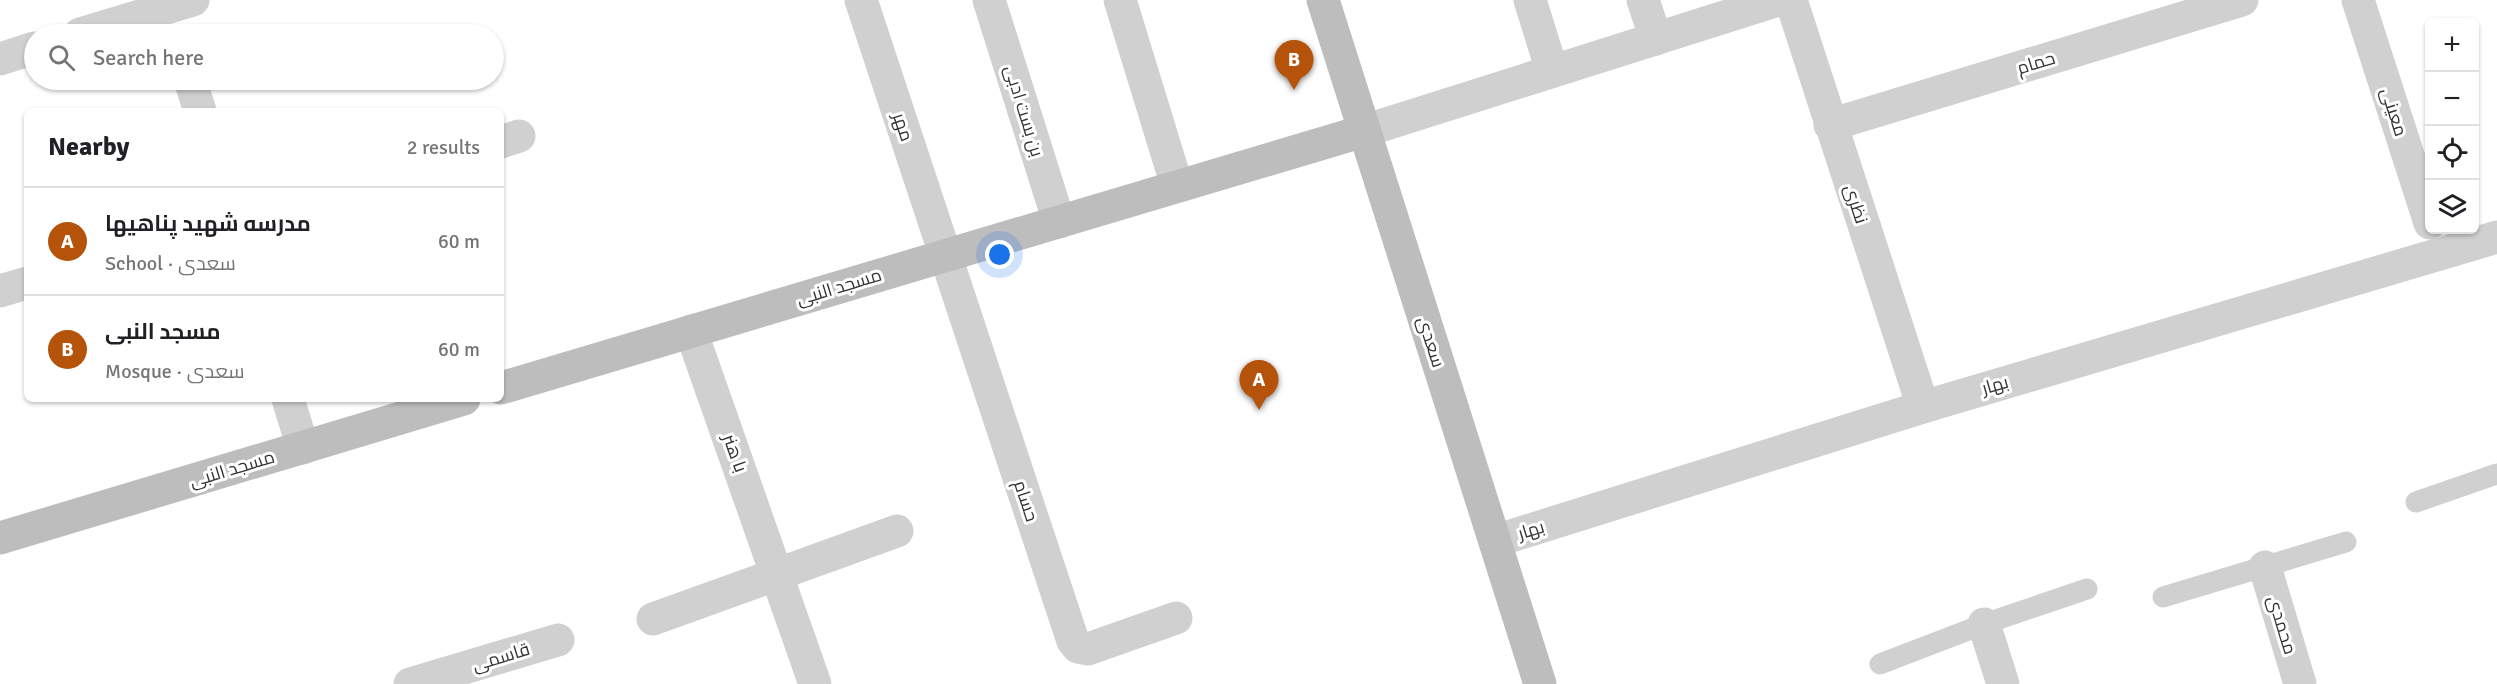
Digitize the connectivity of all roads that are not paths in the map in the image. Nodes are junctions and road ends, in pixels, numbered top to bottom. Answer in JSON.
{"nodes":[{"id":1,"x":861,"y":0,"type":"edge"},
{"id":2,"x":990,"y":0,"type":"edge"},
{"id":3,"x":1120,"y":0,"type":"edge"},
{"id":4,"x":1323,"y":0,"type":"edge"},
{"id":5,"x":1530,"y":0,"type":"edge"},
{"id":6,"x":1643,"y":0,"type":"edge"},
{"id":7,"x":1791,"y":0,"type":"edge"},
{"id":8,"x":2242,"y":0,"type":"edge"},
{"id":9,"x":2358,"y":0,"type":"edge"},
{"id":10,"x":1763,"y":2,"type":"edge"},
{"id":11,"x":179,"y":14,"type":"edge"},
{"id":12,"x":130,"y":24,"type":"edge"},
{"id":13,"x":1656,"y":39,"type":"junction"},
{"id":14,"x":24,"y":51,"type":"edge"},
{"id":15,"x":0,"y":59,"type":"edge"},
{"id":16,"x":1552,"y":71,"type":"junction"},
{"id":17,"x":193,"y":90,"type":"edge"},
{"id":18,"x":199,"y":108,"type":"edge"},
{"id":19,"x":1830,"y":125,"type":"junction"},
{"id":20,"x":1364,"y":131,"type":"junction"},
{"id":21,"x":1177,"y":186,"type":"junction"},
{"id":22,"x":1059,"y":222,"type":"junction"},
{"id":23,"x":2433,"y":236,"type":"edge"},
{"id":24,"x":2497,"y":237,"type":"edge"},
{"id":25,"x":945,"y":255,"type":"junction"},
{"id":26,"x":24,"y":284,"type":"edge"},
{"id":27,"x":0,"y":291,"type":"edge"},
{"id":28,"x":691,"y":331,"type":"junction"},
{"id":29,"x":504,"y":387,"type":"edge"},
{"id":30,"x":289,"y":402,"type":"edge"},
{"id":31,"x":454,"y":402,"type":"edge"},
{"id":32,"x":1923,"y":407,"type":"junction"},
{"id":33,"x":303,"y":448,"type":"junction"},
{"id":34,"x":2497,"y":474,"type":"edge"},
{"id":35,"x":2416,"y":502,"type":"dead end"},
{"id":36,"x":897,"y":531,"type":"dead end"},
{"id":37,"x":0,"y":538,"type":"edge"},
{"id":38,"x":1495,"y":541,"type":"junction"},
{"id":39,"x":2346,"y":542,"type":"dead end"},
{"id":40,"x":2265,"y":567,"type":"junction"},
{"id":41,"x":778,"y":574,"type":"junction"},
{"id":42,"x":2087,"y":589,"type":"dead end"},
{"id":43,"x":2163,"y":597,"type":"dead end"},
{"id":44,"x":1176,"y":618,"type":"dead end"},
{"id":45,"x":653,"y":619,"type":"dead end"},
{"id":46,"x":1984,"y":624,"type":"junction"},
{"id":47,"x":558,"y":640,"type":"dead end"},
{"id":48,"x":1880,"y":664,"type":"dead end"},
{"id":49,"x":410,"y":684,"type":"edge"},
{"id":50,"x":814,"y":684,"type":"edge"},
{"id":51,"x":1540,"y":684,"type":"edge"},
{"id":52,"x":2004,"y":684,"type":"edge"},
{"id":53,"x":2300,"y":684,"type":"edge"}],
"edges":[{"from":1,"to":25,"type":"street","name":"مهر"},
{"from":2,"to":22,"type":"street","name":"بن بست ادبی"},
{"from":3,"to":21,"type":"street"},
{"from":4,"to":20,"type":"street","name":"سعدی"},
{"from":5,"to":16,"type":"street"},
{"from":6,"to":13,"type":"street"},
{"from":7,"to":19,"type":"street","name":"نظری"},
{"from":8,"to":19,"type":"street","name":"حمام"},
{"from":9,"to":23,"type":"street","name":"معینی"},
{"from":10,"to":13,"type":"street","name":"مسجد النبی"},
{"from":11,"to":12,"type":"street"},
{"from":13,"to":16,"type":"street","name":"مسجد النبی"},
{"from":14,"to":15,"type":"street"},
{"from":16,"to":20,"type":"street","name":"مسجد النبی"},
{"from":17,"to":18,"type":"street"},
{"from":19,"to":32,"type":"street","name":"نظری"},
{"from":20,"to":21,"type":"street","name":"مسجد النبی"},
{"from":20,"to":38,"type":"street","name":"سعدی"},
{"from":21,"to":22,"type":"street","name":"مسجد النبی"},
{"from":22,"to":25,"type":"street","name":"مسجد النبی"},
{"from":23,"to":24,"type":"street","name":"بهار"},
{"from":23,"to":32,"type":"street","name":"بهار"},
{"from":25,"to":28,"type":"street","name":"مسجد النبی"},
{"from":25,"to":44,"type":"street","name":"حسام"},
{"from":26,"to":27,"type":"street"},
{"from":28,"to":29,"type":"street","name":"مسجد النبی"},
{"from":28,"to":41,"type":"street","name":"با هنر"},
{"from":30,"to":33,"type":"street"},
{"from":31,"to":33,"type":"street","name":"مسجد النبی"},
{"from":32,"to":38,"type":"street","name":"بهار"},
{"from":33,"to":37,"type":"street","name":"مسجد النبی"},
{"from":34,"to":35,"type":"lane"},
{"from":36,"to":41,"type":"street"},
{"from":38,"to":51,"type":"street","name":"سعدی"},
{"from":39,"to":40,"type":"lane"},
{"from":40,"to":43,"type":"lane"},
{"from":40,"to":53,"type":"street","name":"محمدی"},
{"from":41,"to":45,"type":"street"},
{"from":41,"to":50,"type":"street","name":"با هنر"},
{"from":42,"to":46,"type":"lane"},
{"from":46,"to":48,"type":"lane"},
{"from":46,"to":52,"type":"street"},
{"from":47,"to":49,"type":"street","name":"قاسمی"}]}
